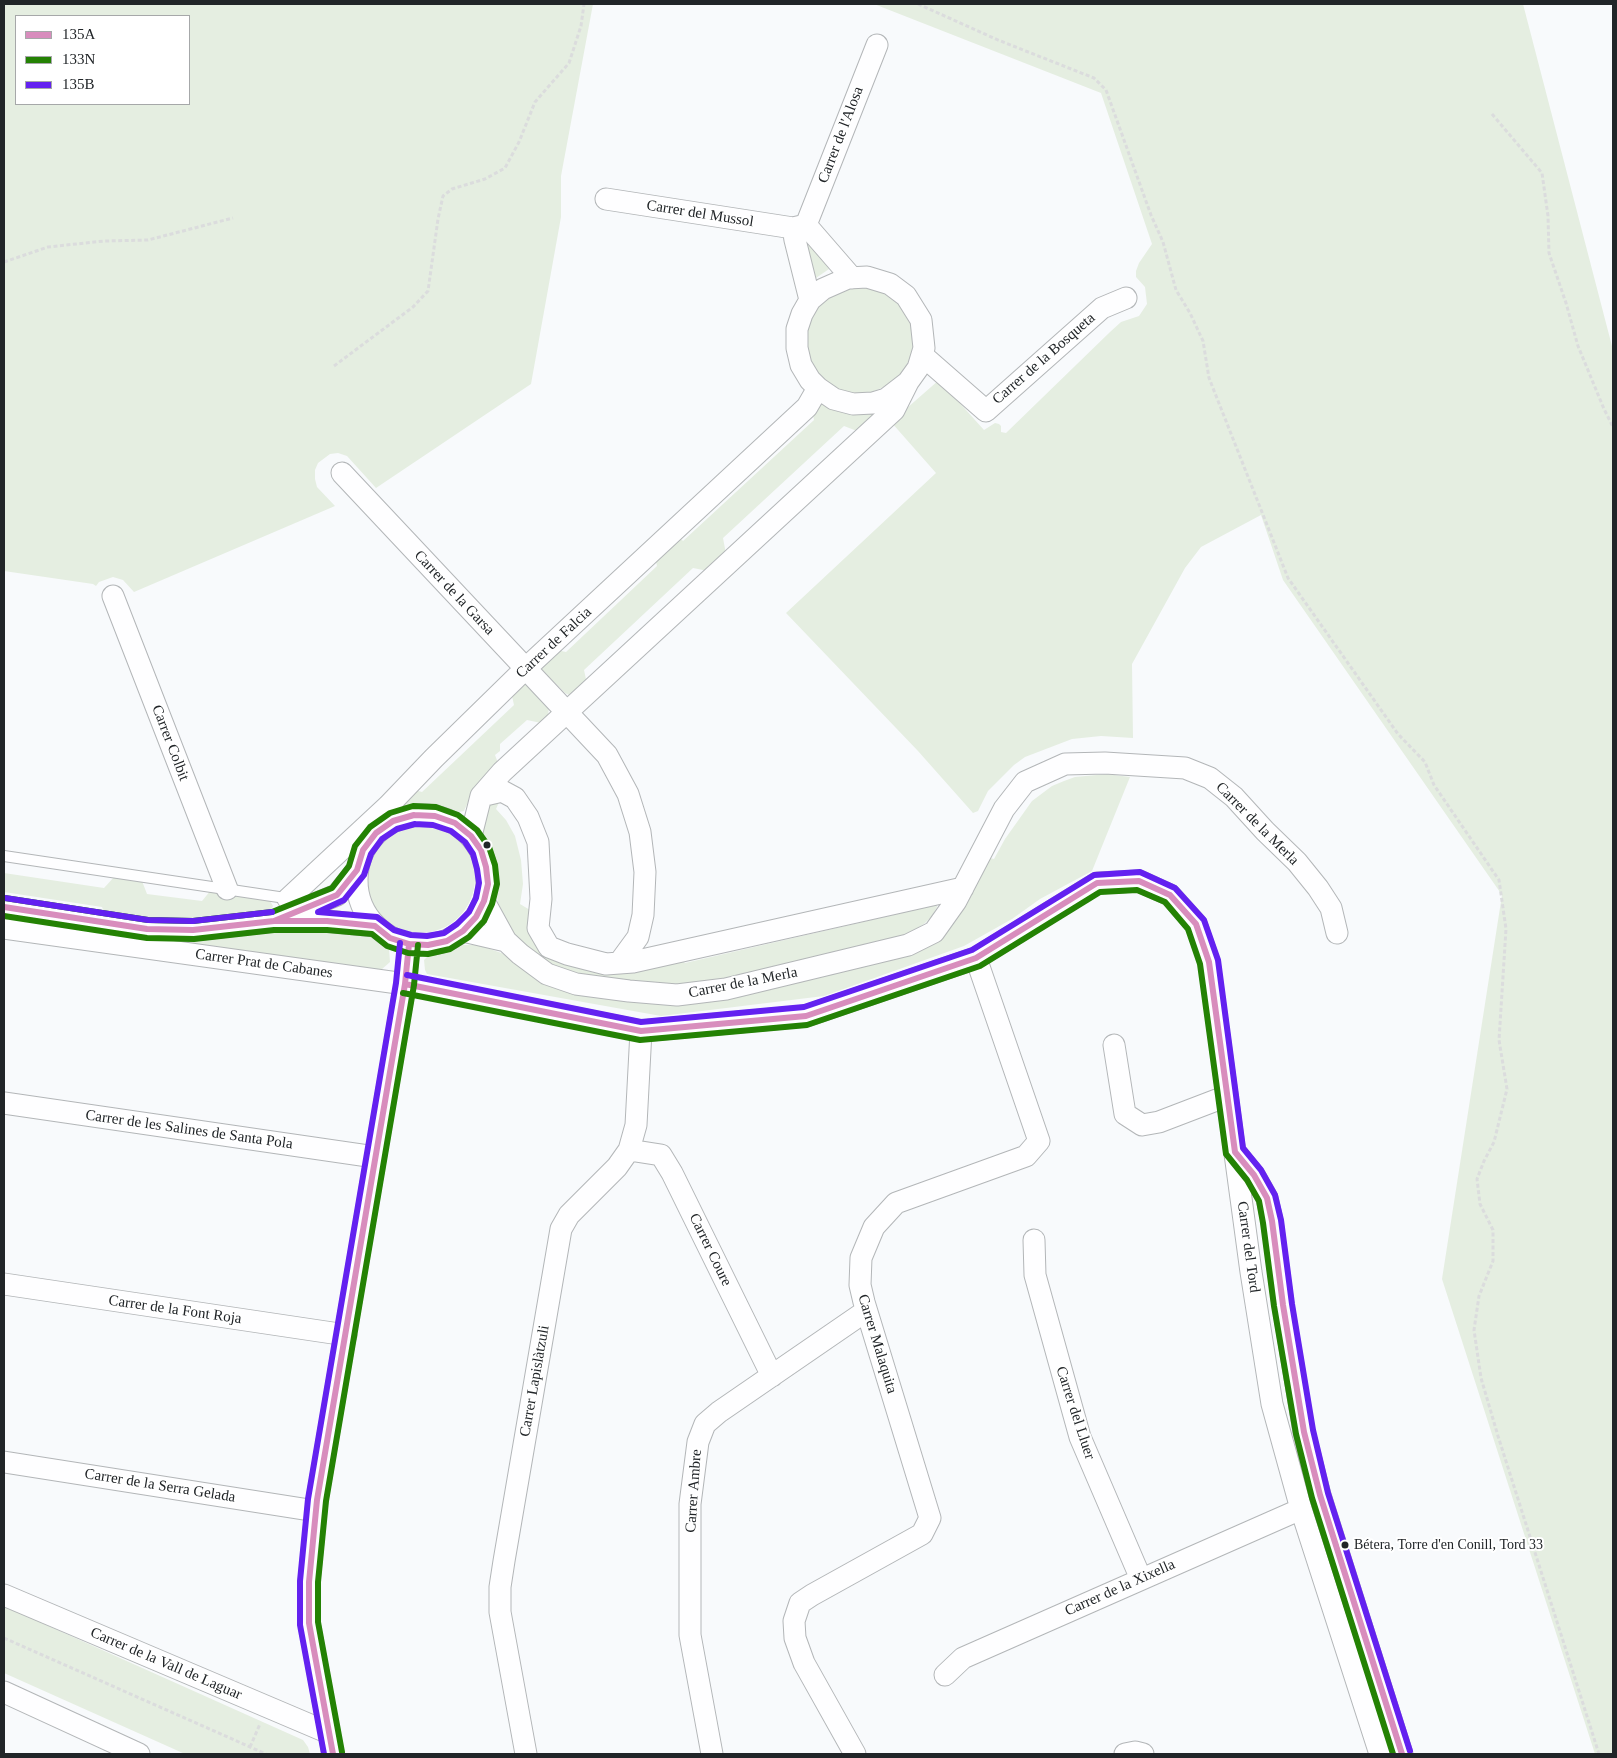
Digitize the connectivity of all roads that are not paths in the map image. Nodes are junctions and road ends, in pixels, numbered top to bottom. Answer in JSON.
{"nodes":[{"id":1,"x":877,"y":45,"type":"dead end"},
{"id":2,"x":606,"y":200,"type":"dead end"},
{"id":3,"x":800,"y":227,"type":"junction"},
{"id":4,"x":852,"y":278,"type":"junction"},
{"id":5,"x":1126,"y":298,"type":"dead end"},
{"id":6,"x":810,"y":300,"type":"junction"},
{"id":7,"x":922,"y":354,"type":"junction"},
{"id":8,"x":908,"y":382,"type":"junction"},
{"id":9,"x":818,"y":388,"type":"junction"},
{"id":10,"x":342,"y":474,"type":"dead end"},
{"id":11,"x":113,"y":596,"type":"dead end"},
{"id":12,"x":526,"y":669,"type":"junction"},
{"id":13,"x":567,"y":712,"type":"junction"},
{"id":14,"x":481,"y":796,"type":"junction"},
{"id":15,"x":471,"y":836,"type":"junction"},
{"id":16,"x":4,"y":856,"type":"edge"},
{"id":17,"x":357,"y":870,"type":"junction"},
{"id":18,"x":963,"y":888,"type":"junction"},
{"id":19,"x":227,"y":889,"type":"junction"},
{"id":20,"x":288,"y":899,"type":"junction"},
{"id":21,"x":484,"y":900,"type":"junction"},
{"id":22,"x":317,"y":903,"type":"junction"},
{"id":23,"x":4,"y":907,"type":"edge"},
{"id":24,"x":274,"y":921,"type":"junction"},
{"id":25,"x":374,"y":926,"type":"junction"},
{"id":26,"x":4,"y":928,"type":"edge"},
{"id":27,"x":463,"y":931,"type":"junction"},
{"id":28,"x":1337,"y":933,"type":"dead end"},
{"id":29,"x":506,"y":941,"type":"junction"},
{"id":30,"x":409,"y":944,"type":"junction"},
{"id":31,"x":976,"y":958,"type":"junction"},
{"id":32,"x":619,"y":963,"type":"junction"},
{"id":33,"x":405,"y":984,"type":"junction"},
{"id":34,"x":641,"y":1030,"type":"junction"},
{"id":35,"x":1114,"y":1045,"type":"dead end"},
{"id":36,"x":1227,"y":1096,"type":"junction"},
{"id":37,"x":4,"y":1103,"type":"edge"},
{"id":38,"x":629,"y":1150,"type":"junction"},
{"id":39,"x":1235,"y":1152,"type":"junction"},
{"id":40,"x":375,"y":1157,"type":"junction"},
{"id":41,"x":1034,"y":1240,"type":"dead end"},
{"id":42,"x":4,"y":1284,"type":"edge"},
{"id":43,"x":866,"y":1311,"type":"junction"},
{"id":44,"x":346,"y":1336,"type":"junction"},
{"id":45,"x":772,"y":1376,"type":"junction"},
{"id":46,"x":4,"y":1462,"type":"edge"},
{"id":47,"x":1301,"y":1509,"type":"junction"},
{"id":48,"x":316,"y":1510,"type":"junction"},
{"id":49,"x":1141,"y":1579,"type":"junction"},
{"id":50,"x":4,"y":1595,"type":"edge"},
{"id":51,"x":945,"y":1675,"type":"dead end"},
{"id":52,"x":4,"y":1692,"type":"edge"},
{"id":53,"x":329,"y":1733,"type":"junction"},
{"id":54,"x":114,"y":1749,"type":"edge"},
{"id":55,"x":140,"y":1754,"type":"edge"},
{"id":56,"x":333,"y":1754,"type":"edge"},
{"id":57,"x":526,"y":1754,"type":"edge"},
{"id":58,"x":712,"y":1754,"type":"edge"},
{"id":59,"x":854,"y":1754,"type":"edge"},
{"id":60,"x":1125,"y":1754,"type":"edge"},
{"id":61,"x":1143,"y":1754,"type":"edge"},
{"id":62,"x":1380,"y":1754,"type":"edge"},
{"id":63,"x":1402,"y":1754,"type":"edge"}],
"edges":[{"from":1,"to":3,"type":"street","name":"Carrer de l'Alosa"},
{"from":2,"to":3,"type":"street","name":"Carrer del Mussol"},
{"from":3,"to":4,"type":"street"},
{"from":3,"to":6,"type":"street"},
{"from":4,"to":6,"type":"street"},
{"from":4,"to":7,"type":"street"},
{"from":5,"to":7,"type":"street","name":"Carrer de la Bosqueta"},
{"from":6,"to":9,"type":"street"},
{"from":7,"to":8,"type":"street"},
{"from":8,"to":9,"type":"street"},
{"from":8,"to":13,"type":"street"},
{"from":9,"to":12,"type":"street","name":"Carrer de Falcia"},
{"from":10,"to":12,"type":"street","name":"Carrer de la Garsa"},
{"from":11,"to":19,"type":"street","name":"Carrer Colbit"},
{"from":12,"to":13,"type":"street","name":"Carrer de la Garsa"},
{"from":12,"to":20,"type":"street","name":"Carrer de Falcia"},
{"from":13,"to":14,"type":"street"},
{"from":13,"to":32,"type":"street","name":"Carrer de la Garsa"},
{"from":14,"to":15,"type":"street"},
{"from":14,"to":32,"type":"street"},
{"from":15,"to":17,"type":"street"},
{"from":15,"to":21,"type":"street"},
{"from":16,"to":19,"type":"lane"},
{"from":17,"to":22,"type":"street"},
{"from":17,"to":25,"type":"street"},
{"from":18,"to":28,"type":"street","name":"Carrer de la Merla"},
{"from":18,"to":29,"type":"street","name":"Carrer de la Merla"},
{"from":18,"to":32,"type":"street"},
{"from":19,"to":20,"type":"lane"},
{"from":20,"to":22,"type":"lane"},
{"from":21,"to":27,"type":"street"},
{"from":21,"to":29,"type":"street","name":"Carrer de la Merla"},
{"from":22,"to":24,"type":"street"},
{"from":23,"to":24,"type":"street"},
{"from":24,"to":25,"type":"street"},
{"from":25,"to":30,"type":"street"},
{"from":26,"to":33,"type":"street","name":"Carrer Prat de Cabanes"},
{"from":27,"to":29,"type":"street","name":"Carrer de la Merla"},
{"from":27,"to":30,"type":"street"},
{"from":30,"to":33,"type":"street"},
{"from":31,"to":34,"type":"street","name":"Carrer del Tord"},
{"from":31,"to":36,"type":"street","name":"Carrer del Tord"},
{"from":31,"to":43,"type":"street","name":"Carrer Malaquita"},
{"from":33,"to":34,"type":"street","name":"Carrer Prat de Cabanes"},
{"from":33,"to":40,"type":"street"},
{"from":34,"to":38,"type":"street","name":"Carrer Lapislàtzuli"},
{"from":35,"to":36,"type":"street"},
{"from":36,"to":39,"type":"street","name":"Carrer del Tord"},
{"from":37,"to":40,"type":"street","name":"Carrer de les Salines de Santa Pola"},
{"from":38,"to":45,"type":"street","name":"Carrer Coure"},
{"from":38,"to":57,"type":"street","name":"Carrer Lapislàtzuli"},
{"from":39,"to":47,"type":"street","name":"Carrer del Tord"},
{"from":39,"to":63,"type":"street"},
{"from":40,"to":44,"type":"street"},
{"from":41,"to":49,"type":"street","name":"Carrer del Lluer"},
{"from":42,"to":44,"type":"street","name":"Carrer de la Font Roja"},
{"from":43,"to":45,"type":"street","name":"Carrer Ambre"},
{"from":43,"to":59,"type":"street","name":"Carrer Malaquita"},
{"from":44,"to":48,"type":"street"},
{"from":45,"to":58,"type":"street","name":"Carrer Ambre"},
{"from":46,"to":48,"type":"street","name":"Carrer de la Serra Gelada"},
{"from":47,"to":49,"type":"street","name":"Carrer de la Xixella"},
{"from":47,"to":62,"type":"street","name":"Carrer del Tord"},
{"from":48,"to":53,"type":"street"},
{"from":49,"to":51,"type":"street","name":"Carrer de la Xixella"},
{"from":50,"to":53,"type":"street","name":"Carrer de la Vall de Laguar"},
{"from":52,"to":54,"type":"street"},
{"from":53,"to":56,"type":"street"},
{"from":54,"to":55,"type":"street"},
{"from":60,"to":61,"type":"street"}]}
